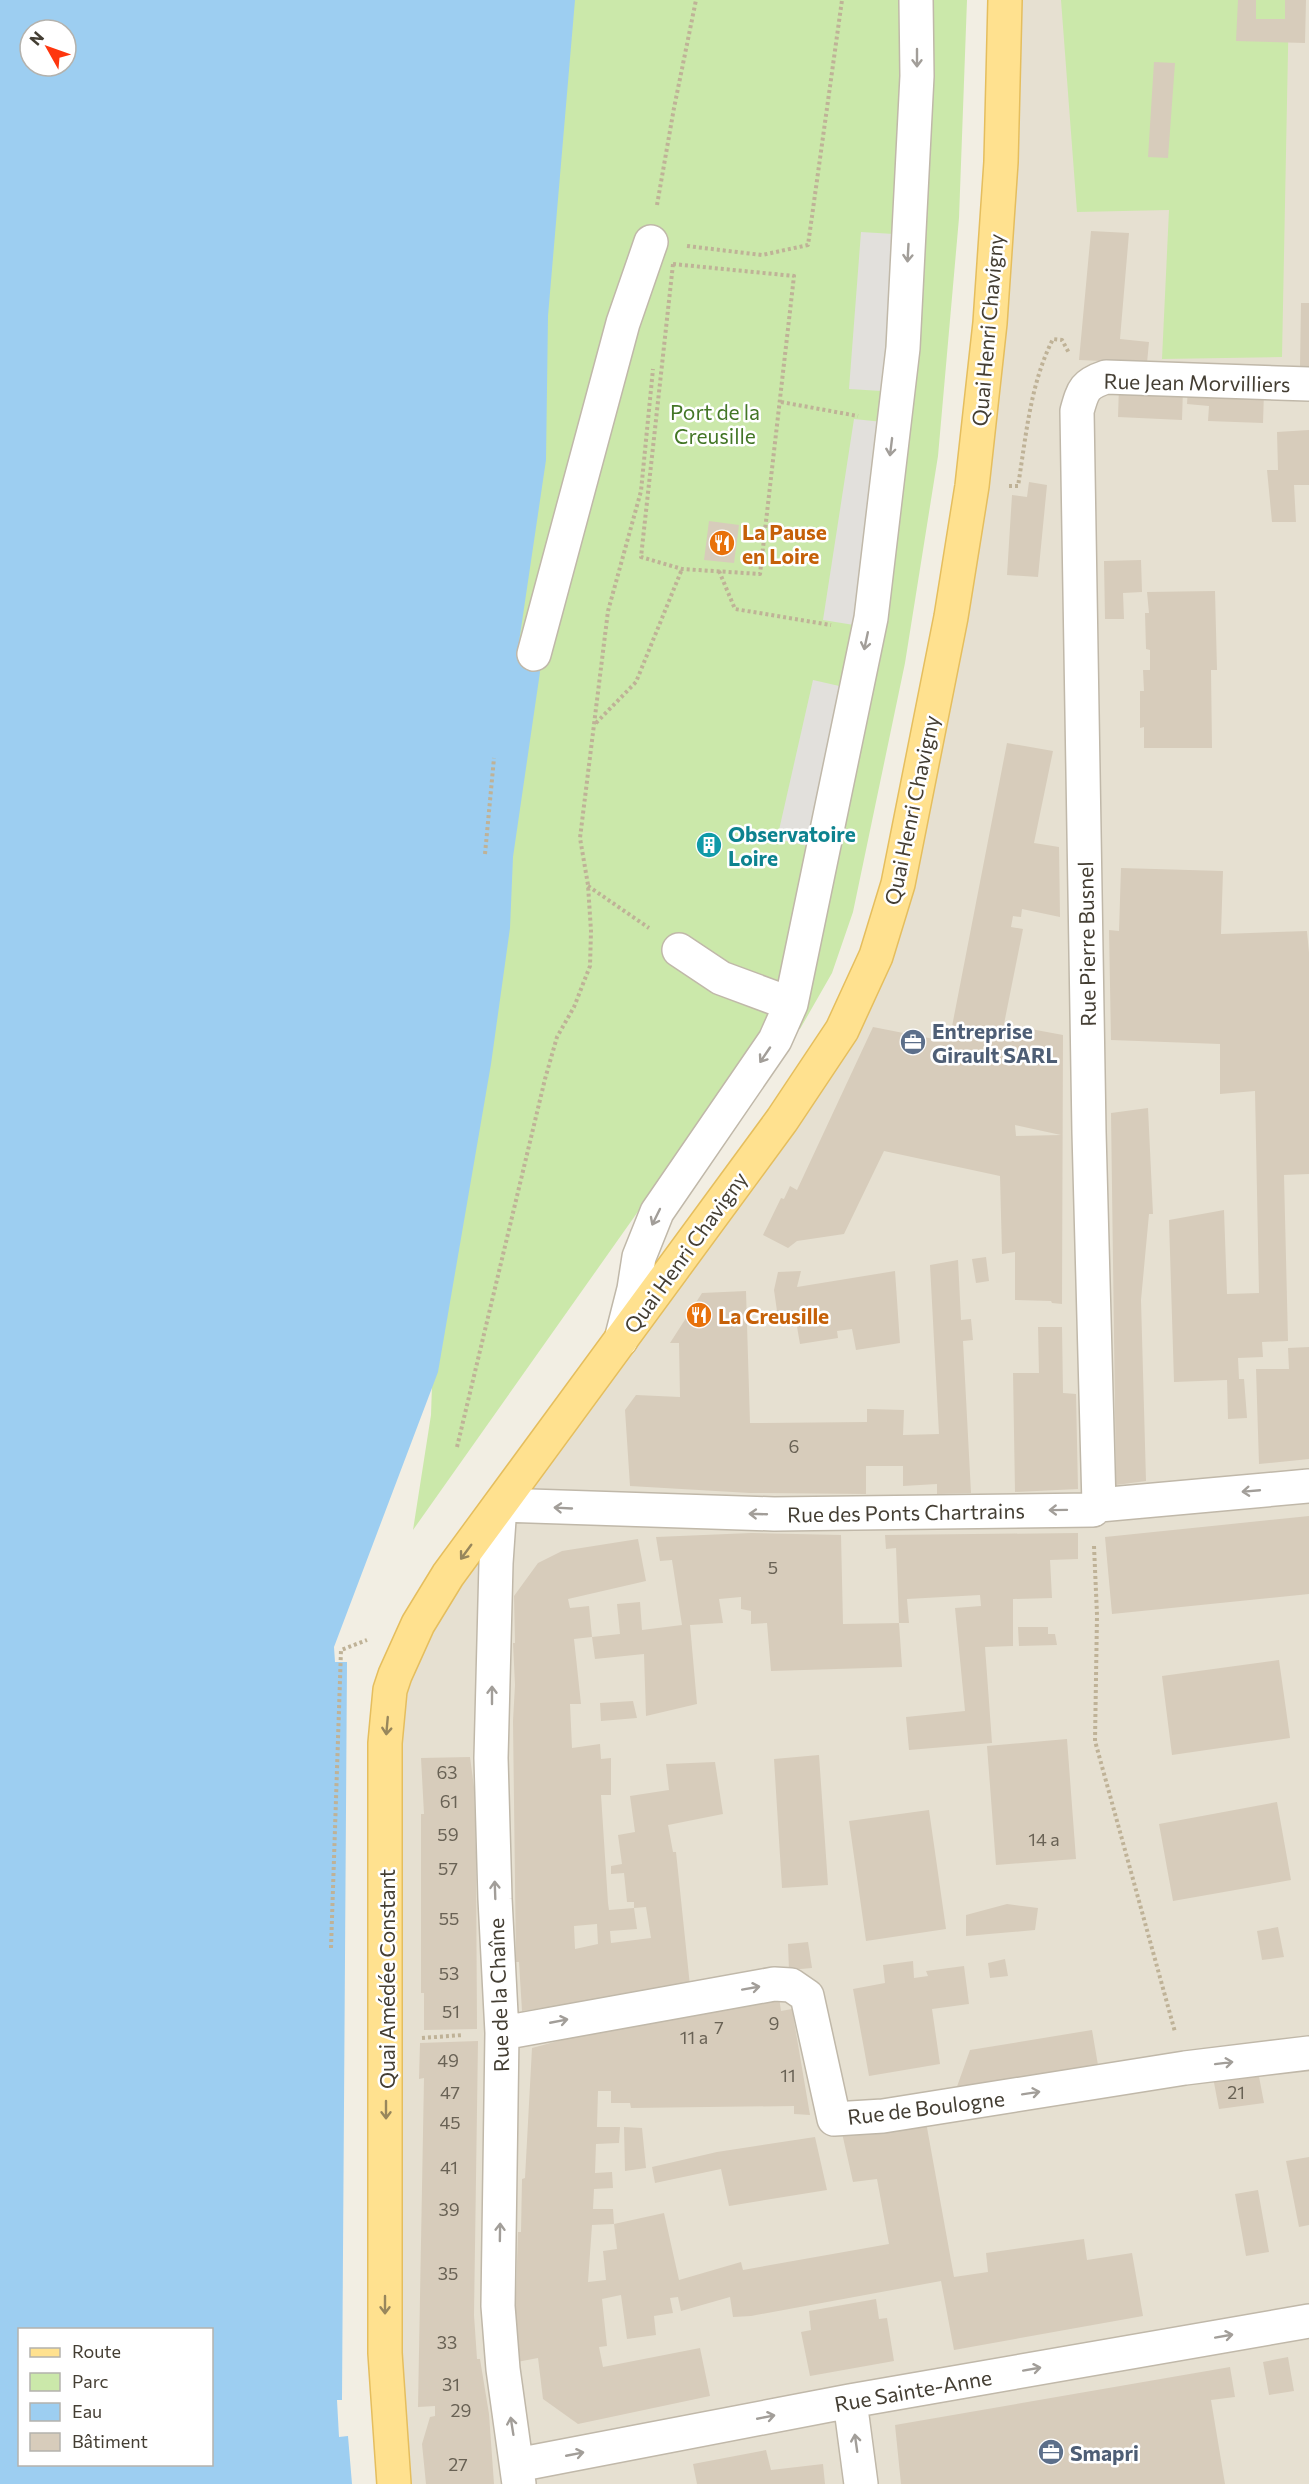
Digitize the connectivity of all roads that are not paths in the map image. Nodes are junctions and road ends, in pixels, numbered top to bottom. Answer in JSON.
{"nodes":[{"id":1,"x":916,"y":0,"type":"edge"},
{"id":2,"x":1005,"y":0,"type":"edge"},
{"id":3,"x":651,"y":242,"type":"road end"},
{"id":4,"x":1309,"y":384,"type":"edge"},
{"id":5,"x":1087,"y":386,"type":"joint"},
{"id":6,"x":534,"y":654,"type":"dead end"},
{"id":7,"x":679,"y":950,"type":"road end"},
{"id":8,"x":791,"y":1004,"type":"junction"},
{"id":9,"x":621,"y":1340,"type":"junction"},
{"id":10,"x":1309,"y":1486,"type":"edge"},
{"id":11,"x":500,"y":1505,"type":"junction"},
{"id":12,"x":1096,"y":1507,"type":"junction"},
{"id":13,"x":502,"y":2033,"type":"junction"},
{"id":14,"x":1309,"y":2053,"type":"edge"},
{"id":15,"x":1309,"y":2321,"type":"edge"},
{"id":16,"x":850,"y":2401,"type":"junction"},
{"id":17,"x":518,"y":2474,"type":"edge"},
{"id":18,"x":394,"y":2484,"type":"edge"},
{"id":19,"x":861,"y":2484,"type":"edge"}],
"edges":[{"from":1,"to":8,"type":"street","one_way":true},
{"from":2,"to":9,"type":"main road","name":"Quai Henri Chavigny"},
{"from":3,"to":6,"type":"street"},
{"from":4,"to":5,"type":"street","name":"Rue Jean Morvilliers"},
{"from":5,"to":12,"type":"street","name":"Rue Pierre Busnel"},
{"from":7,"to":8,"type":"street"},
{"from":8,"to":9,"type":"street","one_way":true},
{"from":9,"to":11,"type":"main road","name":"Quai Henri Chavigny"},
{"from":10,"to":12,"type":"street","name":"Rue des Ponts Chartrains","one_way":true},
{"from":12,"to":11,"type":"street","name":"Rue des Ponts Chartrains","one_way":true},
{"from":13,"to":11,"type":"street","name":"Rue de la Chaîne","one_way":true},
{"from":11,"to":18,"type":"main road","name":"Quai Amédée Constant","one_way":true},
{"from":13,"to":14,"type":"street","name":"Rue de Boulogne","one_way":true},
{"from":17,"to":13,"type":"street","name":"Rue de la Chaîne","one_way":true},
{"from":16,"to":15,"type":"street","name":"Rue Sainte-Anne","one_way":true},
{"from":17,"to":16,"type":"street","name":"Rue Sainte-Anne","one_way":true},
{"from":19,"to":16,"type":"street","one_way":true}]}
